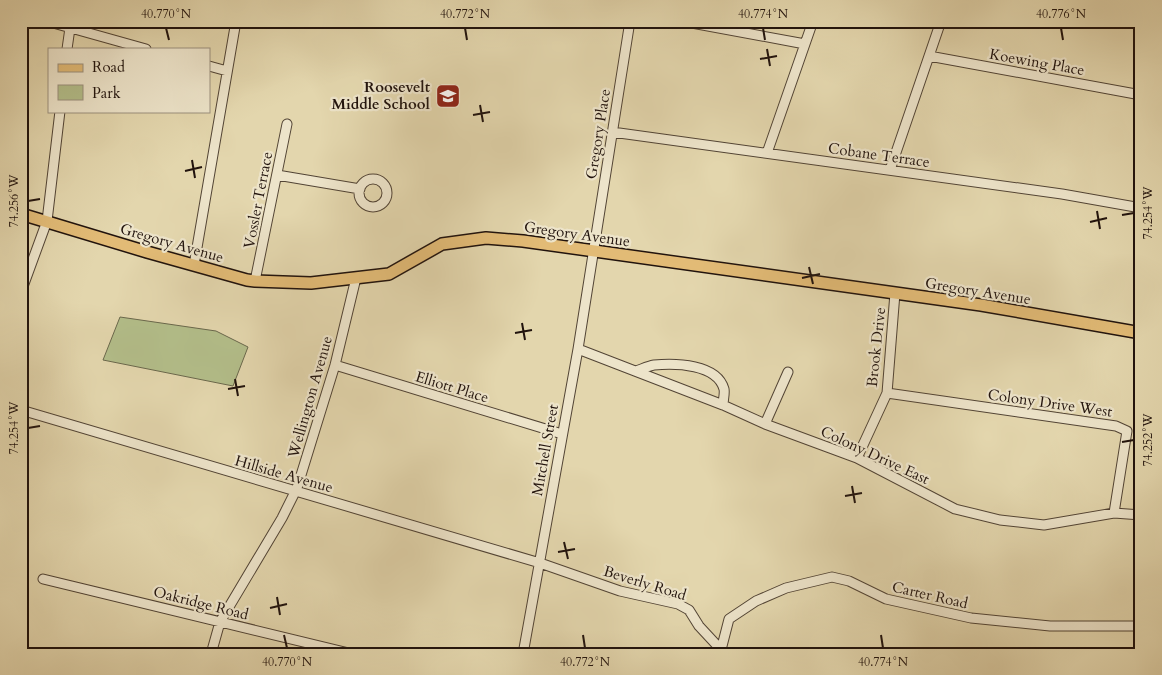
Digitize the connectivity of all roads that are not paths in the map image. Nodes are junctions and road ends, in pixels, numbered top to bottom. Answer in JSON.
{"nodes":[{"id":1,"x":46,"y":21,"type":"edge"},
{"id":2,"x":236,"y":21,"type":"edge"},
{"id":3,"x":630,"y":21,"type":"edge"},
{"id":4,"x":682,"y":21,"type":"edge"},
{"id":5,"x":813,"y":21,"type":"edge"},
{"id":6,"x":941,"y":21,"type":"edge"},
{"id":7,"x":71,"y":24,"type":"edge"},
{"id":8,"x":805,"y":44,"type":"junction"},
{"id":9,"x":67,"y":48,"type":"edge"},
{"id":10,"x":143,"y":48,"type":"edge"},
{"id":11,"x":929,"y":56,"type":"junction"},
{"id":12,"x":210,"y":66,"type":"edge"},
{"id":13,"x":227,"y":71,"type":"junction"},
{"id":14,"x":1141,"y":95,"type":"edge"},
{"id":15,"x":60,"y":112,"type":"edge"},
{"id":16,"x":287,"y":124,"type":"dead end"},
{"id":17,"x":612,"y":132,"type":"junction"},
{"id":18,"x":766,"y":153,"type":"junction"},
{"id":19,"x":890,"y":170,"type":"junction"},
{"id":20,"x":277,"y":175,"type":"junction"},
{"id":21,"x":360,"y":189,"type":"dead end"},
{"id":22,"x":1141,"y":208,"type":"edge"},
{"id":23,"x":21,"y":214,"type":"edge"},
{"id":24,"x":47,"y":222,"type":"junction"},
{"id":25,"x":593,"y":251,"type":"junction"},
{"id":26,"x":194,"y":265,"type":"junction"},
{"id":27,"x":356,"y":278,"type":"junction"},
{"id":28,"x":255,"y":281,"type":"junction"},
{"id":29,"x":21,"y":292,"type":"edge"},
{"id":30,"x":895,"y":293,"type":"junction"},
{"id":31,"x":1141,"y":333,"type":"edge"},
{"id":32,"x":578,"y":349,"type":"junction"},
{"id":33,"x":335,"y":365,"type":"junction"},
{"id":34,"x":636,"y":371,"type":"junction"},
{"id":35,"x":788,"y":372,"type":"dead end"},
{"id":36,"x":887,"y":393,"type":"junction"},
{"id":37,"x":722,"y":405,"type":"junction"},
{"id":38,"x":21,"y":410,"type":"edge"},
{"id":39,"x":765,"y":424,"type":"junction"},
{"id":40,"x":562,"y":434,"type":"junction"},
{"id":41,"x":857,"y":458,"type":"junction"},
{"id":42,"x":294,"y":492,"type":"junction"},
{"id":43,"x":1114,"y":513,"type":"junction"},
{"id":44,"x":1141,"y":515,"type":"edge"},
{"id":45,"x":540,"y":564,"type":"junction"},
{"id":46,"x":43,"y":579,"type":"dead end"},
{"id":47,"x":220,"y":622,"type":"junction"},
{"id":48,"x":1141,"y":626,"type":"edge"},
{"id":49,"x":723,"y":652,"type":"edge"},
{"id":50,"x":211,"y":654,"type":"edge"},
{"id":51,"x":353,"y":654,"type":"edge"},
{"id":52,"x":523,"y":654,"type":"edge"}],
"edges":[{"from":1,"to":7,"type":"street"},
{"from":2,"to":13,"type":"street"},
{"from":3,"to":17,"type":"street","name":"Gregory Place"},
{"from":4,"to":8,"type":"street"},
{"from":5,"to":8,"type":"street"},
{"from":6,"to":11,"type":"street"},
{"from":7,"to":9,"type":"street"},
{"from":7,"to":10,"type":"street"},
{"from":8,"to":18,"type":"street"},
{"from":11,"to":14,"type":"street","name":"Koewing Place"},
{"from":11,"to":19,"type":"street"},
{"from":12,"to":13,"type":"street"},
{"from":13,"to":26,"type":"street"},
{"from":15,"to":24,"type":"street"},
{"from":16,"to":20,"type":"street","name":"Vossler Terrace"},
{"from":17,"to":18,"type":"street","name":"Cobane Terrace"},
{"from":17,"to":25,"type":"street","name":"Gregory Place"},
{"from":18,"to":19,"type":"street","name":"Cobane Terrace"},
{"from":19,"to":22,"type":"street","name":"Cobane Terrace"},
{"from":20,"to":21,"type":"street"},
{"from":20,"to":28,"type":"street","name":"Vossler Terrace"},
{"from":23,"to":24,"type":"main road","name":"Gregory Avenue"},
{"from":24,"to":26,"type":"main road","name":"Gregory Avenue"},
{"from":24,"to":29,"type":"street"},
{"from":25,"to":27,"type":"main road","name":"Gregory Avenue"},
{"from":25,"to":30,"type":"main road","name":"Gregory Avenue"},
{"from":25,"to":32,"type":"street","name":"Mitchell Street"},
{"from":26,"to":28,"type":"main road","name":"Gregory Avenue"},
{"from":27,"to":28,"type":"main road","name":"Gregory Avenue"},
{"from":27,"to":33,"type":"street","name":"Wellington Avenue"},
{"from":30,"to":31,"type":"main road","name":"Gregory Avenue"},
{"from":30,"to":36,"type":"street","name":"Brook Drive"},
{"from":32,"to":34,"type":"street","name":"Colony Drive East"},
{"from":32,"to":40,"type":"street","name":"Mitchell Street"},
{"from":33,"to":40,"type":"street","name":"Elliott Place"},
{"from":33,"to":42,"type":"street","name":"Wellington Avenue"},
{"from":34,"to":37,"type":"street","name":"Colony Drive East"},
{"from":34,"to":37,"type":"street"},
{"from":35,"to":39,"type":"street"},
{"from":36,"to":41,"type":"street","name":"Brook Drive"},
{"from":36,"to":43,"type":"street","name":"Colony Drive West"},
{"from":37,"to":39,"type":"street","name":"Colony Drive East"},
{"from":38,"to":42,"type":"street","name":"Hillside Avenue"},
{"from":39,"to":41,"type":"street","name":"Colony Drive East"},
{"from":40,"to":45,"type":"street","name":"Mitchell Street"},
{"from":41,"to":43,"type":"street","name":"Colony Drive East"},
{"from":42,"to":45,"type":"street","name":"Hillside Avenue"},
{"from":42,"to":47,"type":"street","name":"Wellington Avenue"},
{"from":43,"to":44,"type":"street","name":"Colony Drive East"},
{"from":45,"to":49,"type":"street","name":"Beverly Road"},
{"from":45,"to":52,"type":"street","name":"Mitchell Street"},
{"from":46,"to":47,"type":"street","name":"Oakridge Road"},
{"from":47,"to":50,"type":"street","name":"Wellington Avenue"},
{"from":47,"to":51,"type":"street","name":"Oakridge Road"},
{"from":48,"to":49,"type":"street","name":"Carter Road"}]}
